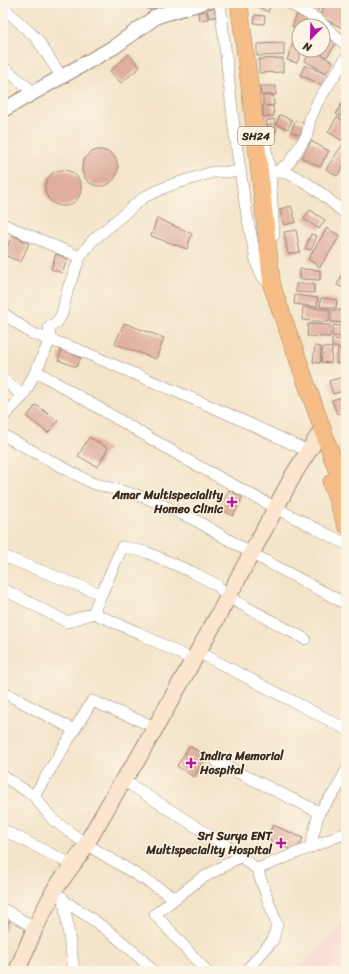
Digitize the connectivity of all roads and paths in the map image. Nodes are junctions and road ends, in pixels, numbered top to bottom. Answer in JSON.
{"nodes":[{"id":1,"x":201,"y":3,"type":"edge"},
{"id":2,"x":220,"y":3,"type":"edge"},
{"id":3,"x":239,"y":3,"type":"edge"},
{"id":4,"x":246,"y":3,"type":"edge"},
{"id":5,"x":289,"y":3,"type":"edge"},
{"id":6,"x":3,"y":7,"type":"edge"},
{"id":7,"x":346,"y":45,"type":"edge"},
{"id":8,"x":346,"y":58,"type":"edge"},
{"id":9,"x":3,"y":67,"type":"edge"},
{"id":10,"x":61,"y":76,"type":"junction"},
{"id":11,"x":33,"y":92,"type":"junction"},
{"id":12,"x":3,"y":110,"type":"edge"},
{"id":13,"x":240,"y":172,"type":"junction"},
{"id":14,"x":273,"y":172,"type":"junction"},
{"id":15,"x":346,"y":214,"type":"edge"},
{"id":16,"x":3,"y":224,"type":"edge"},
{"id":17,"x":80,"y":256,"type":"junction"},
{"id":18,"x":273,"y":289,"type":"junction"},
{"id":19,"x":3,"y":313,"type":"edge"},
{"id":20,"x":50,"y":340,"type":"junction"},
{"id":21,"x":36,"y":371,"type":"junction"},
{"id":22,"x":3,"y":379,"type":"edge"},
{"id":23,"x":23,"y":396,"type":"junction"},
{"id":24,"x":3,"y":417,"type":"edge"},
{"id":25,"x":3,"y":435,"type":"edge"},
{"id":26,"x":315,"y":440,"type":"junction"},
{"id":27,"x":346,"y":496,"type":"edge"},
{"id":28,"x":276,"y":508,"type":"junction"},
{"id":29,"x":346,"y":525,"type":"edge"},
{"id":30,"x":346,"y":544,"type":"edge"},
{"id":31,"x":251,"y":553,"type":"junction"},
{"id":32,"x":3,"y":556,"type":"edge"},
{"id":33,"x":3,"y":589,"type":"edge"},
{"id":34,"x":101,"y":594,"type":"junction"},
{"id":35,"x":228,"y":597,"type":"junction"},
{"id":36,"x":346,"y":604,"type":"edge"},
{"id":37,"x":93,"y":614,"type":"junction"},
{"id":38,"x":305,"y":639,"type":"dead end"},
{"id":39,"x":196,"y":656,"type":"junction"},
{"id":40,"x":3,"y":692,"type":"edge"},
{"id":41,"x":156,"y":727,"type":"junction"},
{"id":42,"x":346,"y":729,"type":"edge"},
{"id":43,"x":74,"y":730,"type":"junction"},
{"id":44,"x":217,"y":762,"type":"dead end"},
{"id":45,"x":346,"y":771,"type":"edge"},
{"id":46,"x":3,"y":776,"type":"edge"},
{"id":47,"x":123,"y":780,"type":"junction"},
{"id":48,"x":34,"y":796,"type":"junction"},
{"id":49,"x":319,"y":812,"type":"junction"},
{"id":50,"x":3,"y":830,"type":"edge"},
{"id":51,"x":346,"y":832,"type":"edge"},
{"id":52,"x":86,"y":844,"type":"junction"},
{"id":53,"x":310,"y":848,"type":"junction"},
{"id":54,"x":241,"y":856,"type":"junction"},
{"id":55,"x":73,"y":865,"type":"junction"},
{"id":56,"x":257,"y":869,"type":"junction"},
{"id":57,"x":60,"y":895,"type":"junction"},
{"id":58,"x":175,"y":898,"type":"junction"},
{"id":59,"x":3,"y":909,"type":"edge"},
{"id":60,"x":35,"y":928,"type":"junction"},
{"id":61,"x":17,"y":971,"type":"edge"},
{"id":62,"x":74,"y":971,"type":"edge"},
{"id":63,"x":153,"y":971,"type":"edge"},
{"id":64,"x":206,"y":971,"type":"edge"},
{"id":65,"x":246,"y":971,"type":"edge"}],
"edges":[{"from":1,"to":10,"type":"street"},
{"from":2,"to":13,"type":"street"},
{"from":3,"to":18,"type":"main road","number":"SH24"},
{"from":4,"to":14,"type":"street"},
{"from":5,"to":7,"type":"street"},
{"from":6,"to":10,"type":"street"},
{"from":8,"to":14,"type":"street"},
{"from":9,"to":11,"type":"street"},
{"from":10,"to":11,"type":"street"},
{"from":11,"to":12,"type":"street"},
{"from":13,"to":17,"type":"street"},
{"from":13,"to":18,"type":"street"},
{"from":14,"to":15,"type":"street"},
{"from":14,"to":18,"type":"street"},
{"from":16,"to":17,"type":"street"},
{"from":17,"to":20,"type":"street"},
{"from":18,"to":26,"type":"main road","number":"SH24"},
{"from":19,"to":20,"type":"street"},
{"from":20,"to":21,"type":"street"},
{"from":20,"to":26,"type":"street"},
{"from":21,"to":23,"type":"street"},
{"from":21,"to":28,"type":"street"},
{"from":22,"to":23,"type":"street"},
{"from":23,"to":24,"type":"street"},
{"from":25,"to":31,"type":"street"},
{"from":26,"to":27,"type":"main road","number":"SH24"},
{"from":26,"to":28,"type":"main road"},
{"from":26,"to":29,"type":"main road","number":"SH24"},
{"from":28,"to":30,"type":"street"},
{"from":28,"to":31,"type":"main road"},
{"from":31,"to":35,"type":"main road"},
{"from":31,"to":36,"type":"street"},
{"from":32,"to":34,"type":"street"},
{"from":33,"to":37,"type":"street"},
{"from":34,"to":35,"type":"street"},
{"from":34,"to":37,"type":"street"},
{"from":35,"to":38,"type":"street"},
{"from":35,"to":39,"type":"main road"},
{"from":37,"to":39,"type":"street"},
{"from":39,"to":41,"type":"main road"},
{"from":39,"to":42,"type":"street"},
{"from":40,"to":43,"type":"street"},
{"from":41,"to":43,"type":"street"},
{"from":41,"to":47,"type":"main road"},
{"from":43,"to":48,"type":"street"},
{"from":44,"to":49,"type":"street"},
{"from":45,"to":49,"type":"street"},
{"from":46,"to":48,"type":"street"},
{"from":47,"to":52,"type":"main road"},
{"from":47,"to":54,"type":"street"},
{"from":48,"to":52,"type":"street"},
{"from":49,"to":53,"type":"street"},
{"from":50,"to":55,"type":"street"},
{"from":51,"to":53,"type":"street"},
{"from":52,"to":55,"type":"main road"},
{"from":52,"to":58,"type":"street"},
{"from":53,"to":56,"type":"street"},
{"from":54,"to":56,"type":"street"},
{"from":54,"to":58,"type":"street"},
{"from":55,"to":57,"type":"main road"},
{"from":56,"to":65,"type":"street"},
{"from":57,"to":60,"type":"main road"},
{"from":57,"to":62,"type":"street"},
{"from":57,"to":63,"type":"street"},
{"from":58,"to":64,"type":"street"},
{"from":59,"to":60,"type":"street"},
{"from":60,"to":61,"type":"main road"}]}
